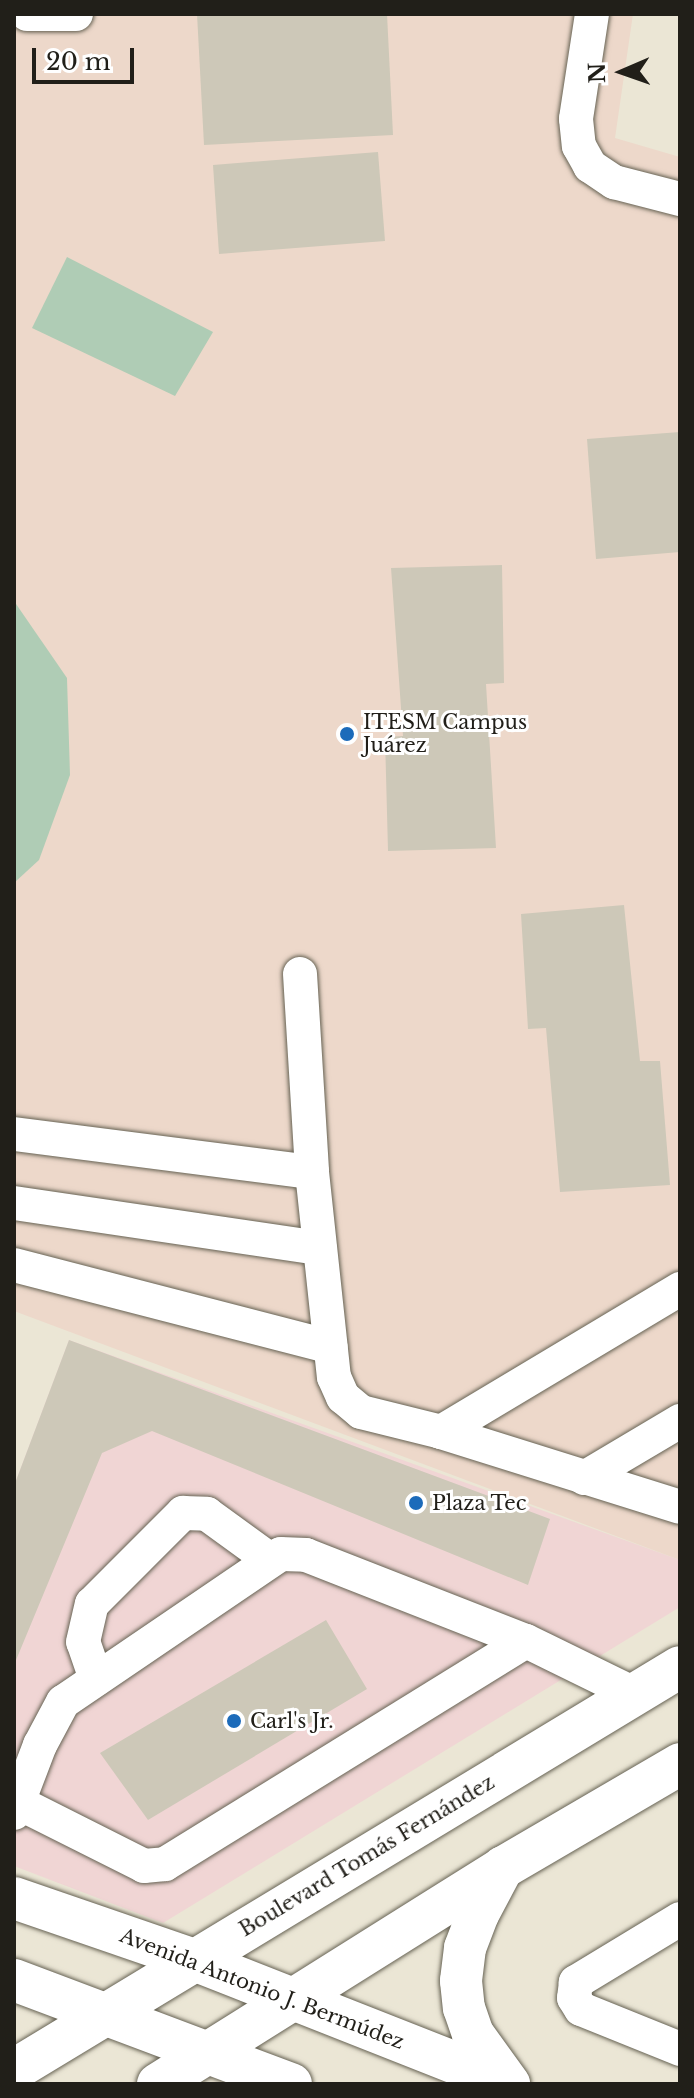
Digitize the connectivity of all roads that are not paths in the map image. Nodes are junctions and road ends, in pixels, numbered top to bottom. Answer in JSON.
{"nodes":[{"id":1,"x":30,"y":14,"type":"edge"},
{"id":2,"x":76,"y":14,"type":"edge"},
{"id":3,"x":592,"y":14,"type":"edge"},
{"id":4,"x":680,"y":199,"type":"edge"},
{"id":5,"x":300,"y":974,"type":"dead end"},
{"id":6,"x":14,"y":1134,"type":"edge"},
{"id":7,"x":312,"y":1172,"type":"junction"},
{"id":8,"x":14,"y":1203,"type":"edge"},
{"id":9,"x":320,"y":1248,"type":"junction"},
{"id":10,"x":14,"y":1265,"type":"edge"},
{"id":11,"x":680,"y":1289,"type":"edge"},
{"id":12,"x":331,"y":1347,"type":"junction"},
{"id":13,"x":680,"y":1421,"type":"edge"},
{"id":14,"x":441,"y":1432,"type":"junction"},
{"id":15,"x":584,"y":1478,"type":"junction"},
{"id":16,"x":680,"y":1507,"type":"edge"},
{"id":17,"x":269,"y":1559,"type":"junction"},
{"id":18,"x":526,"y":1641,"type":"junction"},
{"id":19,"x":680,"y":1667,"type":"edge"},
{"id":20,"x":96,"y":1679,"type":"junction"},
{"id":21,"x":636,"y":1695,"type":"junction"},
{"id":22,"x":680,"y":1764,"type":"edge"},
{"id":23,"x":16,"y":1808,"type":"edge"},
{"id":24,"x":504,"y":1867,"type":"junction"},
{"id":25,"x":14,"y":1898,"type":"edge"},
{"id":26,"x":680,"y":1919,"type":"edge"},
{"id":27,"x":194,"y":1960,"type":"junction"},
{"id":28,"x":14,"y":1980,"type":"edge"},
{"id":29,"x":293,"y":1998,"type":"junction"},
{"id":30,"x":105,"y":2015,"type":"junction"},
{"id":31,"x":680,"y":2049,"type":"edge"},
{"id":32,"x":207,"y":2051,"type":"junction"},
{"id":33,"x":14,"y":2070,"type":"edge"},
{"id":34,"x":158,"y":2084,"type":"edge"},
{"id":35,"x":291,"y":2084,"type":"edge"},
{"id":36,"x":509,"y":2084,"type":"edge"}],
"edges":[{"from":1,"to":2,"type":"lane"},
{"from":3,"to":4,"type":"lane"},
{"from":5,"to":7,"type":"lane"},
{"from":6,"to":7,"type":"lane"},
{"from":7,"to":9,"type":"lane"},
{"from":8,"to":9,"type":"lane"},
{"from":9,"to":12,"type":"lane"},
{"from":10,"to":12,"type":"lane"},
{"from":11,"to":14,"type":"lane"},
{"from":12,"to":14,"type":"lane"},
{"from":13,"to":15,"type":"lane"},
{"from":14,"to":15,"type":"lane"},
{"from":15,"to":16,"type":"lane"},
{"from":17,"to":18,"type":"lane"},
{"from":17,"to":20,"type":"lane"},
{"from":17,"to":20,"type":"lane"},
{"from":18,"to":21,"type":"lane"},
{"from":18,"to":23,"type":"lane"},
{"from":19,"to":21,"type":"main road","name":"Boulevard Tomás Fernández"},
{"from":20,"to":23,"type":"lane"},
{"from":21,"to":27,"type":"main road","name":"Boulevard Tomás Fernández"},
{"from":22,"to":24,"type":"main road"},
{"from":24,"to":29,"type":"main road"},
{"from":24,"to":36,"type":"main road"},
{"from":25,"to":27,"type":"main road","name":"Avenida Antonio J. Bermúdez"},
{"from":26,"to":31,"type":"lane"},
{"from":27,"to":29,"type":"main road","name":"Avenida Antonio J. Bermúdez"},
{"from":27,"to":30,"type":"main road","name":"Boulevard Tomás Fernández"},
{"from":28,"to":30,"type":"main road"},
{"from":29,"to":32,"type":"main road"},
{"from":29,"to":36,"type":"main road","name":"Avenida Antonio J. Bermúdez"},
{"from":30,"to":32,"type":"main road"},
{"from":30,"to":33,"type":"main road","name":"Boulevard Tomás Fernández"},
{"from":32,"to":34,"type":"main road"},
{"from":32,"to":35,"type":"main road"}]}
